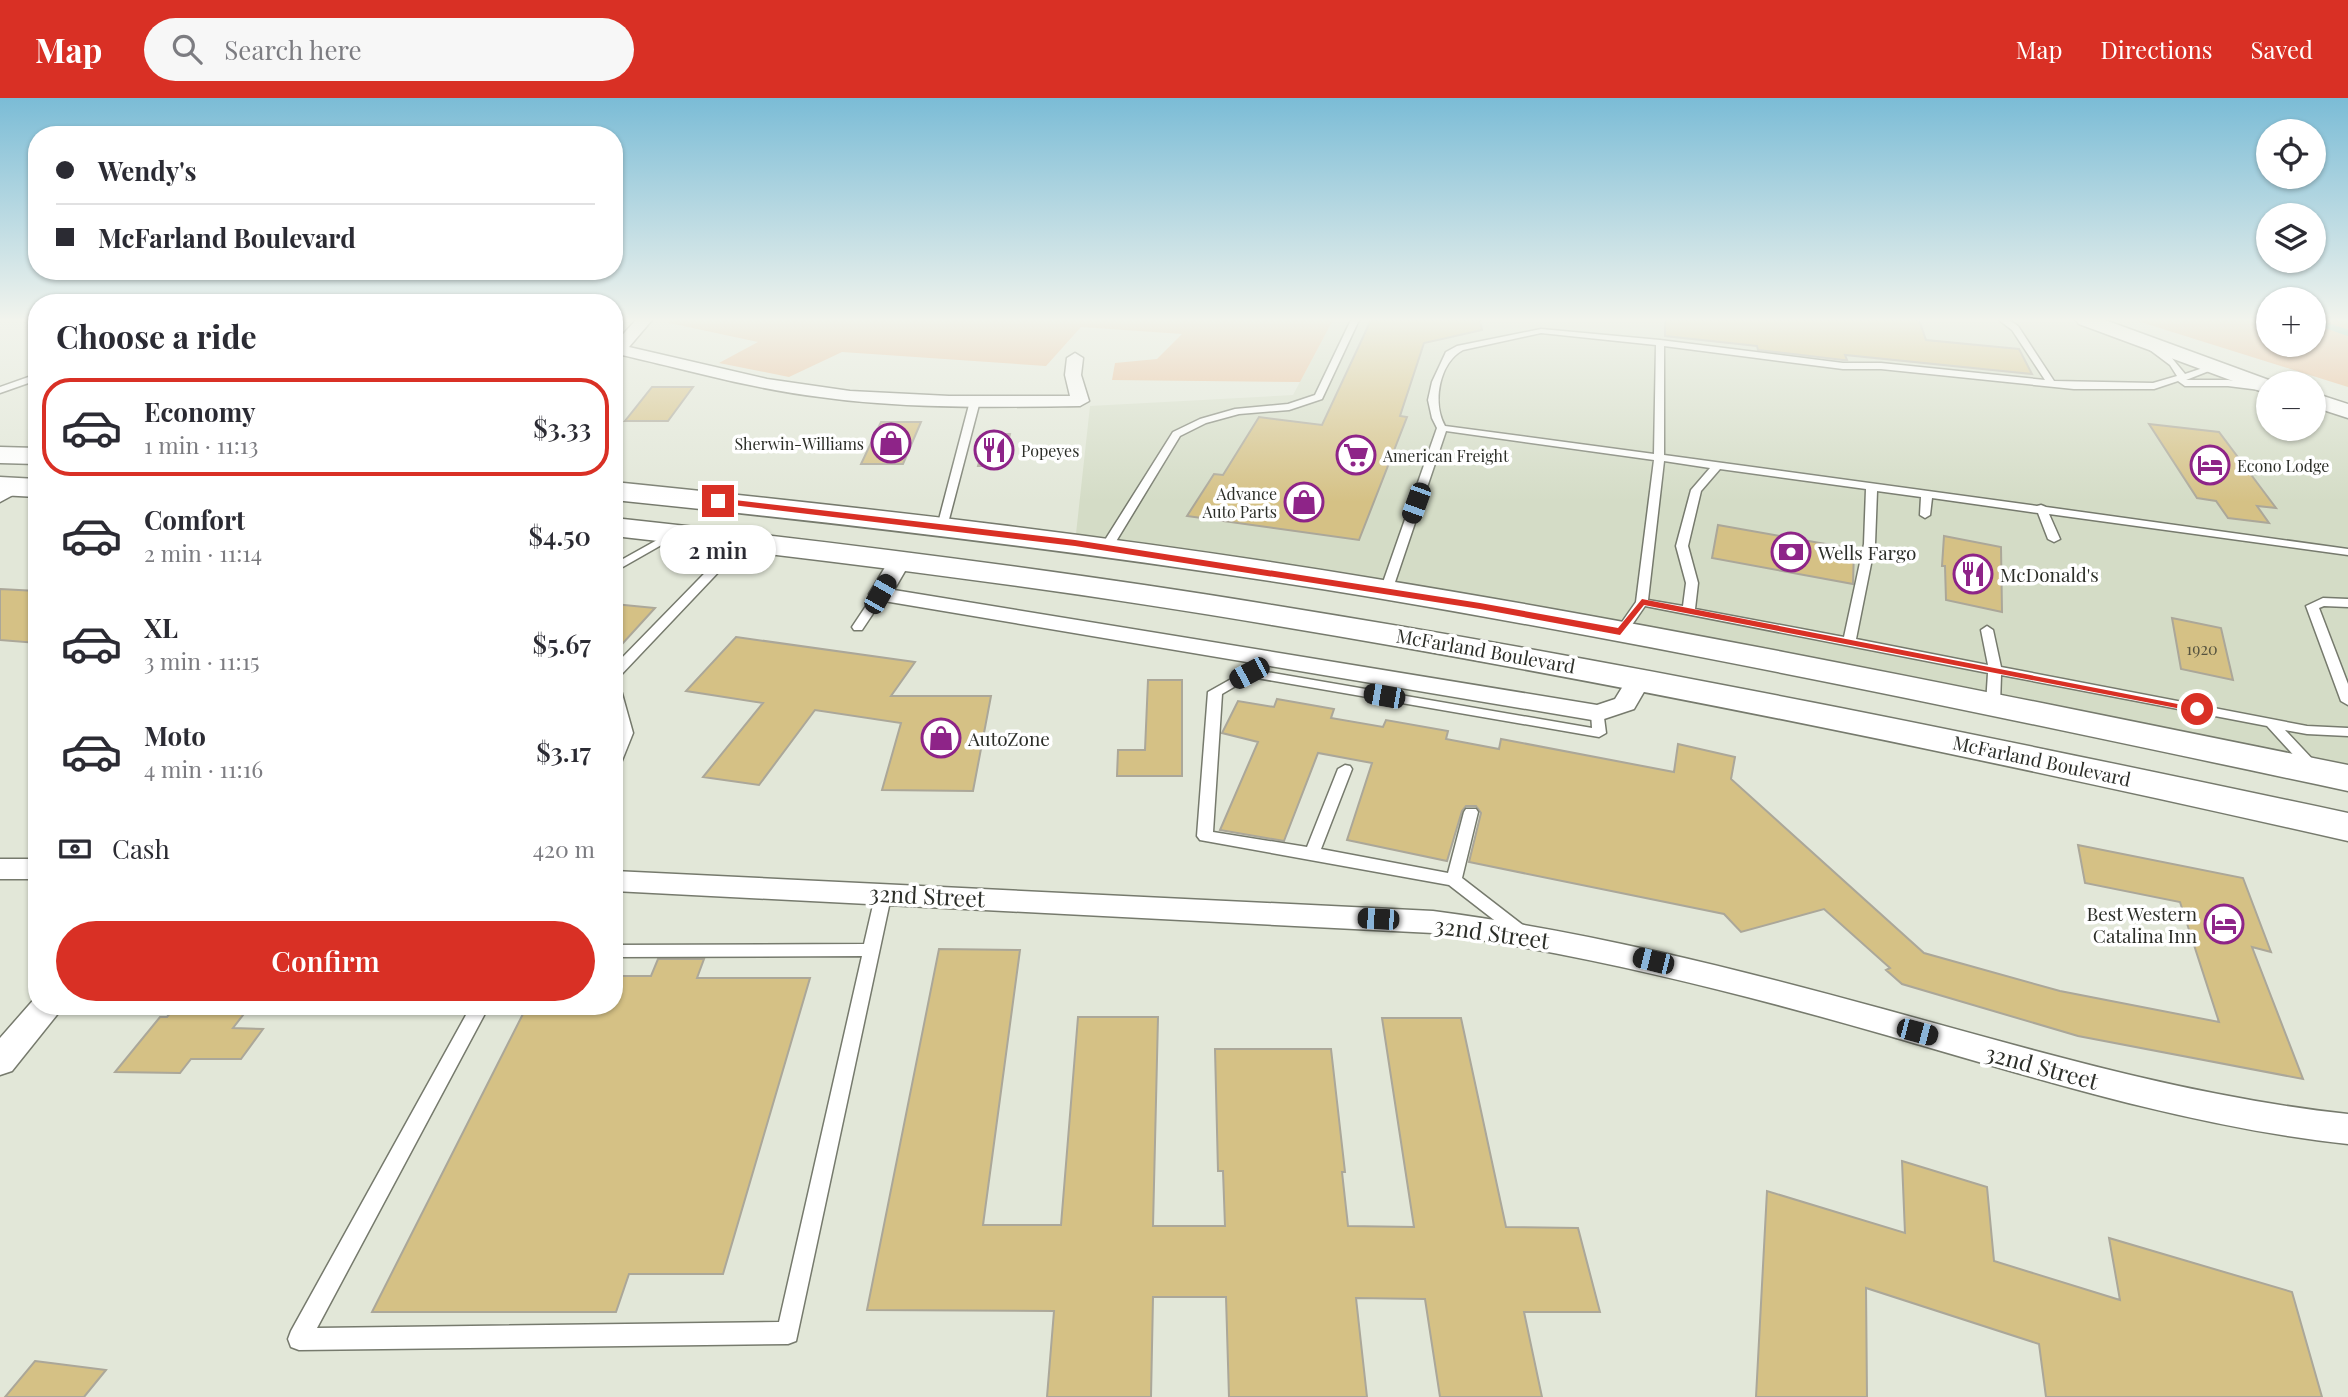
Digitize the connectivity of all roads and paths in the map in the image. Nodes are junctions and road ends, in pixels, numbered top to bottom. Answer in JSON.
{"nodes":[{"id":1,"x":27,"y":381,"type":"edge"},
{"id":2,"x":761,"y":381,"type":"edge"},
{"id":3,"x":1075,"y":381,"type":"edge"},
{"id":4,"x":1327,"y":381,"type":"edge"},
{"id":5,"x":1439,"y":381,"type":"edge"},
{"id":6,"x":1659,"y":381,"type":"edge"},
{"id":7,"x":2027,"y":381,"type":"edge"},
{"id":8,"x":2179,"y":381,"type":"edge"},
{"id":9,"x":2051,"y":383,"type":"joint"},
{"id":10,"x":2166,"y":383,"type":"junction"},
{"id":11,"x":2256,"y":386,"type":"edge"},
{"id":12,"x":0,"y":390,"type":"edge"},
{"id":13,"x":975,"y":401,"type":"junction"},
{"id":14,"x":2326,"y":404,"type":"edge"},
{"id":15,"x":2348,"y":411,"type":"edge"},
{"id":16,"x":1442,"y":428,"type":"junction"},
{"id":17,"x":0,"y":455,"type":"edge"},
{"id":18,"x":1658,"y":457,"type":"junction"},
{"id":19,"x":1718,"y":465,"type":"junction"},
{"id":20,"x":24,"y":475,"type":"edge"},
{"id":21,"x":1871,"y":485,"type":"junction"},
{"id":22,"x":623,"y":492,"type":"edge"},
{"id":23,"x":1927,"y":493,"type":"junction"},
{"id":24,"x":2041,"y":509,"type":"junction"},
{"id":25,"x":1925,"y":515,"type":"dead end"},
{"id":26,"x":942,"y":527,"type":"junction"},
{"id":27,"x":623,"y":528,"type":"edge"},
{"id":28,"x":675,"y":533,"type":"junction"},
{"id":29,"x":2054,"y":539,"type":"dead end"},
{"id":30,"x":743,"y":540,"type":"junction"},
{"id":31,"x":1106,"y":548,"type":"junction"},
{"id":32,"x":2348,"y":552,"type":"edge"},
{"id":33,"x":901,"y":559,"type":"junction"},
{"id":34,"x":623,"y":564,"type":"edge"},
{"id":35,"x":1386,"y":591,"type":"junction"},
{"id":36,"x":880,"y":594,"type":"junction"},
{"id":37,"x":1642,"y":602,"type":"junction"},
{"id":38,"x":1212,"y":603,"type":"junction"},
{"id":39,"x":2348,"y":603,"type":"edge"},
{"id":40,"x":1689,"y":611,"type":"junction"},
{"id":41,"x":858,"y":626,"type":"dead end"},
{"id":42,"x":1987,"y":630,"type":"dead end"},
{"id":43,"x":1620,"y":632,"type":"junction"},
{"id":44,"x":1849,"y":642,"type":"junction"},
{"id":45,"x":623,"y":665,"type":"edge"},
{"id":46,"x":1640,"y":678,"type":"junction"},
{"id":47,"x":1994,"y":687,"type":"junction"},
{"id":48,"x":2348,"y":701,"type":"edge"},
{"id":49,"x":1598,"y":713,"type":"junction"},
{"id":50,"x":623,"y":722,"type":"edge"},
{"id":51,"x":2271,"y":723,"type":"junction"},
{"id":52,"x":2348,"y":732,"type":"edge"},
{"id":53,"x":623,"y":740,"type":"edge"},
{"id":54,"x":1345,"y":769,"type":"dead end"},
{"id":55,"x":2332,"y":775,"type":"edge"},
{"id":56,"x":1471,"y":812,"type":"dead end"},
{"id":57,"x":2348,"y":827,"type":"edge"},
{"id":58,"x":1312,"y":853,"type":"junction"},
{"id":59,"x":28,"y":869,"type":"edge"},
{"id":60,"x":0,"y":870,"type":"edge"},
{"id":61,"x":1454,"y":880,"type":"junction"},
{"id":62,"x":623,"y":881,"type":"edge"},
{"id":63,"x":884,"y":892,"type":"junction"},
{"id":64,"x":1527,"y":936,"type":"junction"},
{"id":65,"x":871,"y":950,"type":"junction"},
{"id":66,"x":623,"y":951,"type":"edge"},
{"id":67,"x":40,"y":1015,"type":"edge"},
{"id":68,"x":475,"y":1015,"type":"edge"},
{"id":69,"x":0,"y":1061,"type":"edge"},
{"id":70,"x":2348,"y":1129,"type":"edge"}],
"edges":[{"from":1,"to":12,"type":"lane"},
{"from":2,"to":13,"type":"street"},
{"from":3,"to":13,"type":"street"},
{"from":4,"to":31,"type":"lane"},
{"from":5,"to":16,"type":"lane"},
{"from":6,"to":18,"type":"lane"},
{"from":7,"to":9,"type":"lane"},
{"from":8,"to":10,"type":"lane"},
{"from":9,"to":10,"type":"lane"},
{"from":10,"to":11,"type":"lane"},
{"from":13,"to":26,"type":"lane"},
{"from":14,"to":15,"type":"street"},
{"from":16,"to":18,"type":"lane"},
{"from":16,"to":35,"type":"lane"},
{"from":17,"to":20,"type":"highway"},
{"from":18,"to":19,"type":"lane"},
{"from":18,"to":37,"type":"lane"},
{"from":19,"to":21,"type":"lane"},
{"from":19,"to":40,"type":"lane"},
{"from":21,"to":23,"type":"lane"},
{"from":21,"to":44,"type":"lane"},
{"from":22,"to":26,"type":"highway"},
{"from":23,"to":24,"type":"lane"},
{"from":23,"to":25,"type":"lane"},
{"from":24,"to":29,"type":"lane"},
{"from":24,"to":32,"type":"lane"},
{"from":26,"to":31,"type":"highway"},
{"from":27,"to":28,"type":"highway","name":"McFarland Boulevard"},
{"from":28,"to":30,"type":"highway","name":"McFarland Boulevard"},
{"from":28,"to":34,"type":"lane"},
{"from":30,"to":33,"type":"highway","name":"McFarland Boulevard"},
{"from":30,"to":45,"type":"lane"},
{"from":31,"to":35,"type":"highway"},
{"from":33,"to":36,"type":"street"},
{"from":33,"to":38,"type":"highway","name":"McFarland Boulevard"},
{"from":35,"to":38,"type":"highway"},
{"from":35,"to":43,"type":"highway"},
{"from":36,"to":41,"type":"lane"},
{"from":36,"to":49,"type":"street"},
{"from":37,"to":40,"type":"lane"},
{"from":37,"to":43,"type":"lane"},
{"from":38,"to":46,"type":"highway","name":"McFarland Boulevard"},
{"from":39,"to":48,"type":"lane"},
{"from":40,"to":44,"type":"lane"},
{"from":42,"to":47,"type":"lane"},
{"from":43,"to":47,"type":"highway"},
{"from":44,"to":47,"type":"lane"},
{"from":46,"to":49,"type":"street"},
{"from":46,"to":57,"type":"highway","name":"McFarland Boulevard"},
{"from":47,"to":51,"type":"lane"},
{"from":47,"to":55,"type":"highway"},
{"from":49,"to":58,"type":"lane"},
{"from":50,"to":53,"type":"lane"},
{"from":51,"to":52,"type":"lane"},
{"from":51,"to":55,"type":"lane"},
{"from":54,"to":58,"type":"lane"},
{"from":56,"to":61,"type":"lane"},
{"from":58,"to":61,"type":"lane"},
{"from":59,"to":60,"type":"street"},
{"from":61,"to":64,"type":"lane"},
{"from":62,"to":63,"type":"street","name":"32nd Street"},
{"from":63,"to":64,"type":"street","name":"32nd Street"},
{"from":63,"to":65,"type":"lane"},
{"from":64,"to":70,"type":"street","name":"32nd Street"},
{"from":65,"to":66,"type":"lane"},
{"from":65,"to":68,"type":"lane"},
{"from":67,"to":69,"type":"street"}]}
